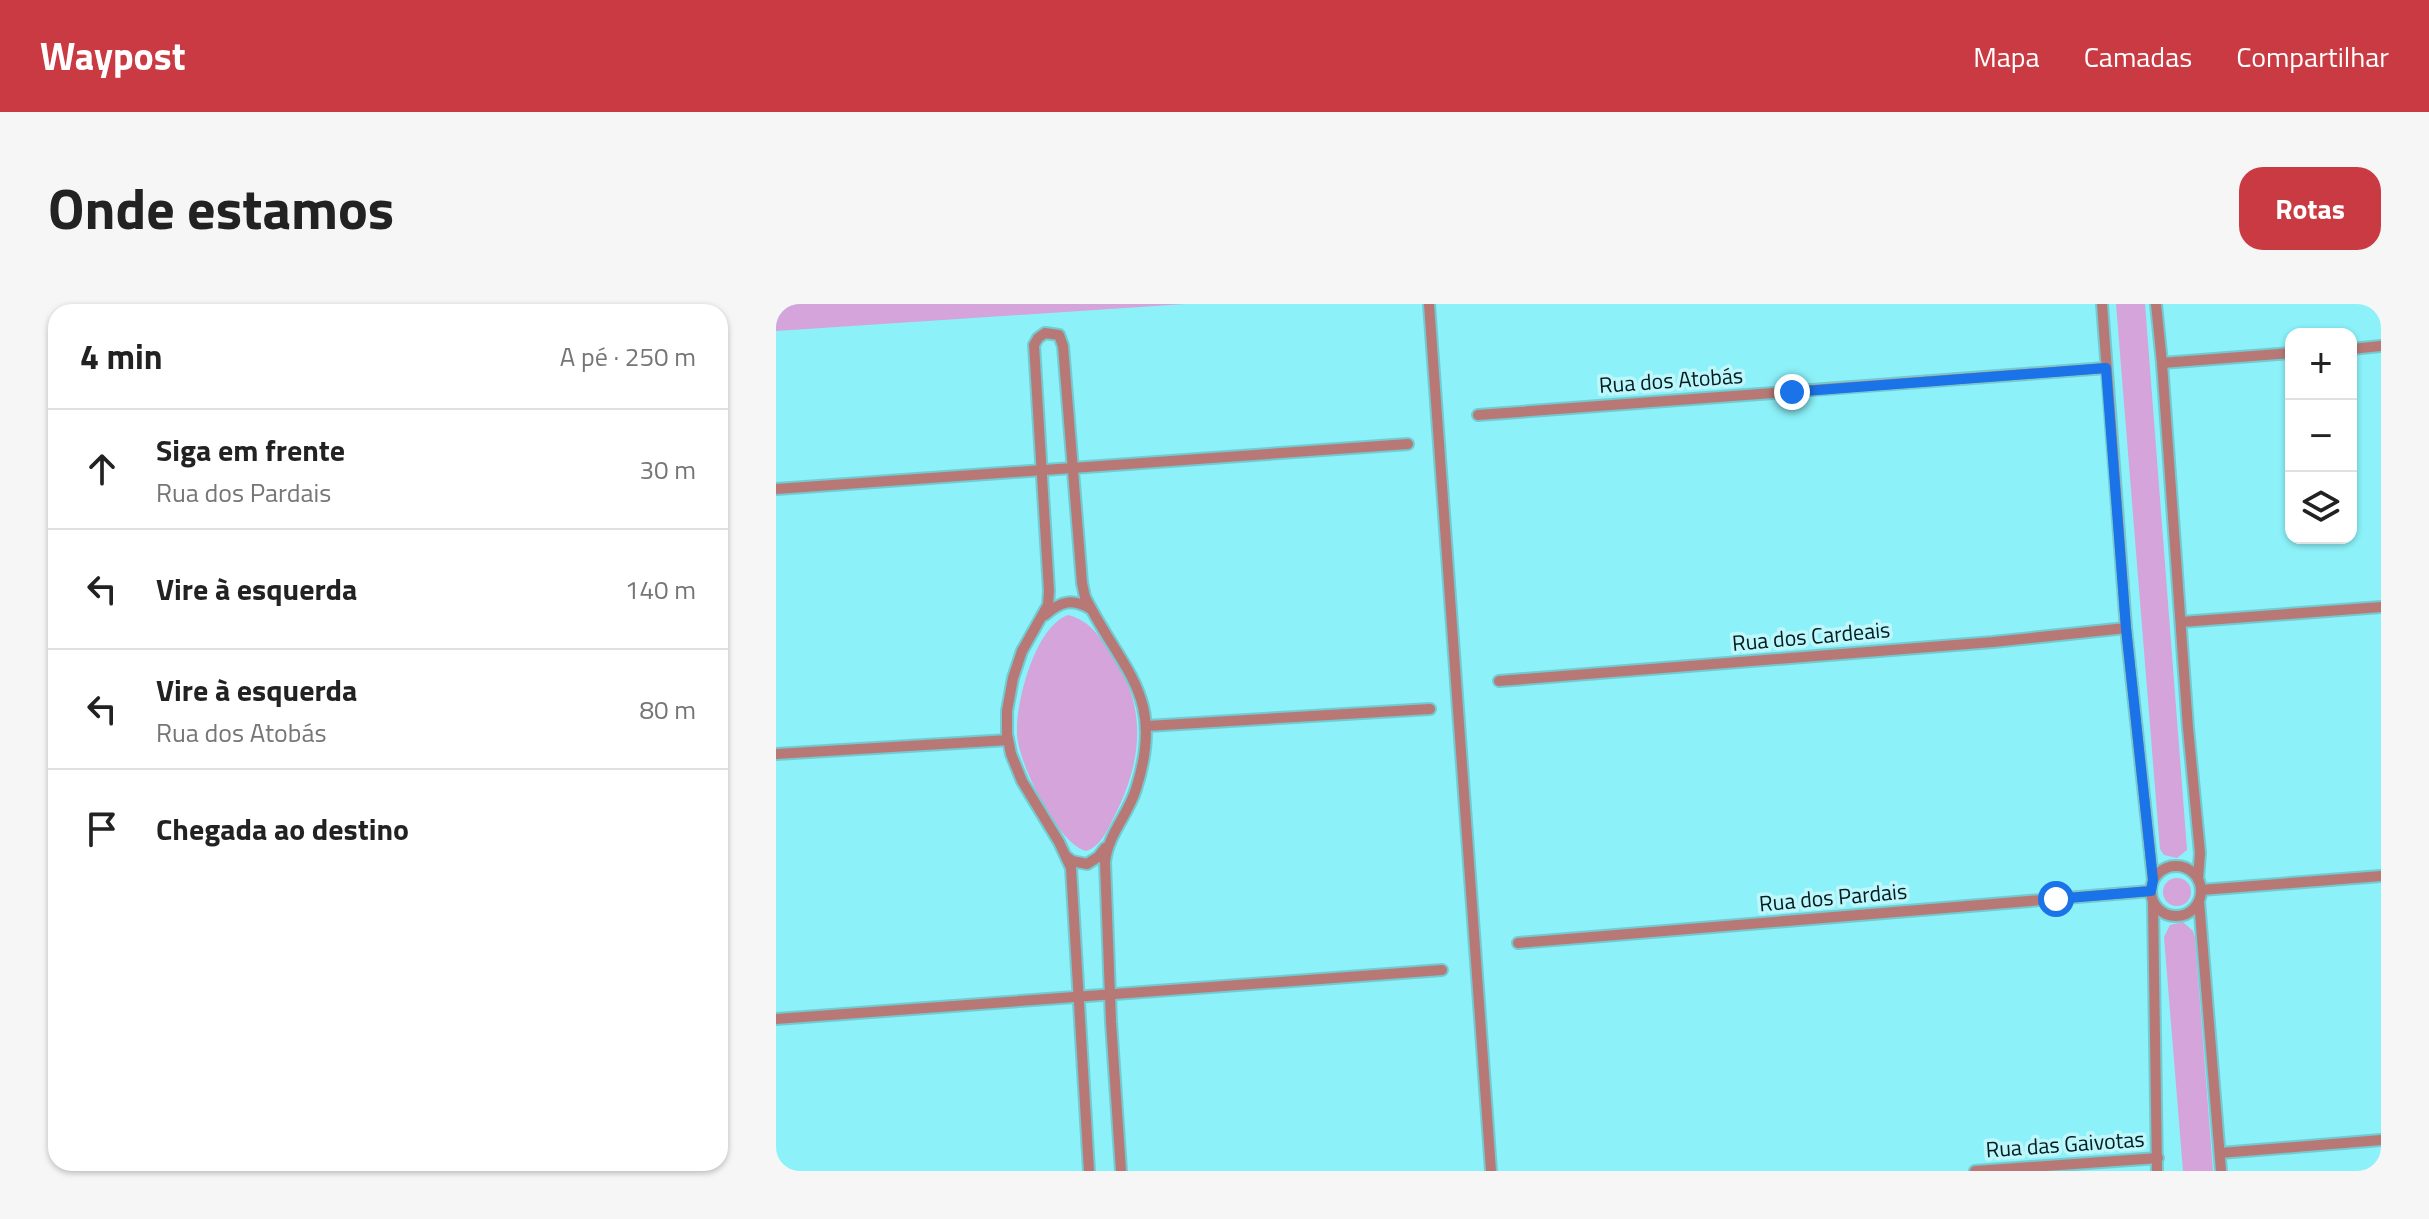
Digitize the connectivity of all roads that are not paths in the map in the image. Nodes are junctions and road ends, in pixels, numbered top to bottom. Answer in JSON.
{"nodes":[{"id":1,"x":1429,"y":304,"type":"edge"},
{"id":2,"x":2102,"y":304,"type":"edge"},
{"id":3,"x":2156,"y":304,"type":"edge"},
{"id":4,"x":2381,"y":346,"type":"edge"},
{"id":5,"x":2357,"y":348,"type":"edge"},
{"id":6,"x":2285,"y":353,"type":"edge"},
{"id":7,"x":2162,"y":363,"type":"junction"},
{"id":8,"x":2106,"y":368,"type":"junction"},
{"id":9,"x":1478,"y":415,"type":"dead end"},
{"id":10,"x":1408,"y":444,"type":"dead end"},
{"id":11,"x":1073,"y":468,"type":"junction"},
{"id":12,"x":1041,"y":470,"type":"junction"},
{"id":13,"x":776,"y":489,"type":"edge"},
{"id":14,"x":2381,"y":607,"type":"edge"},
{"id":15,"x":1093,"y":610,"type":"junction"},
{"id":16,"x":1041,"y":619,"type":"junction"},
{"id":17,"x":2181,"y":622,"type":"junction"},
{"id":18,"x":2126,"y":628,"type":"junction"},
{"id":19,"x":1499,"y":681,"type":"dead end"},
{"id":20,"x":1430,"y":709,"type":"dead end"},
{"id":21,"x":1147,"y":726,"type":"junction"},
{"id":22,"x":1008,"y":740,"type":"junction"},
{"id":23,"x":776,"y":754,"type":"edge"},
{"id":24,"x":1107,"y":846,"type":"junction"},
{"id":25,"x":1067,"y":857,"type":"junction"},
{"id":26,"x":2381,"y":876,"type":"edge"},
{"id":27,"x":2200,"y":890,"type":"junction"},
{"id":28,"x":2152,"y":891,"type":"junction"},
{"id":29,"x":1518,"y":943,"type":"dead end"},
{"id":30,"x":1442,"y":970,"type":"dead end"},
{"id":31,"x":1110,"y":995,"type":"junction"},
{"id":32,"x":1079,"y":997,"type":"junction"},
{"id":33,"x":776,"y":1019,"type":"edge"},
{"id":34,"x":2381,"y":1140,"type":"edge"},
{"id":35,"x":2220,"y":1153,"type":"junction"},
{"id":36,"x":2158,"y":1158,"type":"junction"},
{"id":37,"x":1089,"y":1171,"type":"edge"},
{"id":38,"x":1121,"y":1171,"type":"edge"},
{"id":39,"x":1491,"y":1171,"type":"edge"},
{"id":40,"x":1975,"y":1171,"type":"edge"},
{"id":41,"x":2157,"y":1171,"type":"edge"},
{"id":42,"x":2221,"y":1171,"type":"edge"}],
"edges":[{"from":1,"to":39,"type":"lane"},
{"from":2,"to":8,"type":"lane"},
{"from":3,"to":7,"type":"lane"},
{"from":4,"to":5,"type":"lane"},
{"from":6,"to":7,"type":"lane"},
{"from":7,"to":17,"type":"lane"},
{"from":8,"to":9,"type":"lane","name":"Rua dos Atobás"},
{"from":8,"to":18,"type":"lane"},
{"from":10,"to":11,"type":"lane"},
{"from":11,"to":12,"type":"lane"},
{"from":11,"to":12,"type":"lane"},
{"from":11,"to":15,"type":"lane"},
{"from":12,"to":13,"type":"lane"},
{"from":12,"to":16,"type":"lane"},
{"from":14,"to":17,"type":"lane"},
{"from":15,"to":16,"type":"lane"},
{"from":15,"to":21,"type":"lane"},
{"from":16,"to":22,"type":"lane"},
{"from":17,"to":27,"type":"lane"},
{"from":18,"to":19,"type":"lane","name":"Rua dos Cardeais"},
{"from":18,"to":28,"type":"lane"},
{"from":20,"to":21,"type":"lane"},
{"from":21,"to":24,"type":"lane"},
{"from":22,"to":23,"type":"lane"},
{"from":22,"to":25,"type":"lane"},
{"from":24,"to":25,"type":"lane"},
{"from":24,"to":31,"type":"lane"},
{"from":25,"to":32,"type":"lane"},
{"from":26,"to":27,"type":"lane"},
{"from":27,"to":28,"type":"lane"},
{"from":27,"to":28,"type":"lane"},
{"from":27,"to":35,"type":"lane"},
{"from":28,"to":29,"type":"lane","name":"Rua dos Pardais"},
{"from":28,"to":36,"type":"lane"},
{"from":30,"to":31,"type":"lane"},
{"from":31,"to":32,"type":"lane"},
{"from":31,"to":38,"type":"lane"},
{"from":32,"to":33,"type":"lane"},
{"from":32,"to":37,"type":"lane"},
{"from":34,"to":35,"type":"lane"},
{"from":35,"to":42,"type":"lane"},
{"from":36,"to":40,"type":"lane","name":"Rua das Gaivotas"},
{"from":36,"to":41,"type":"lane"}]}
